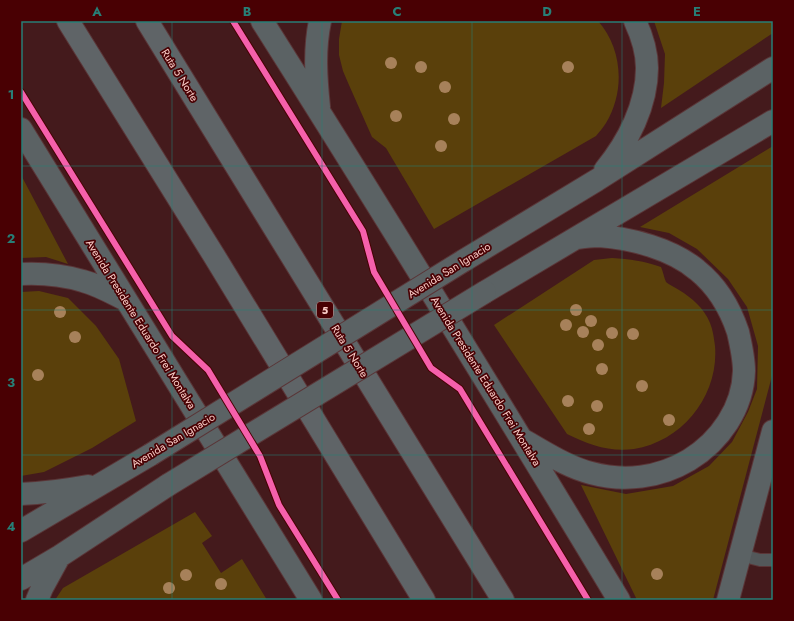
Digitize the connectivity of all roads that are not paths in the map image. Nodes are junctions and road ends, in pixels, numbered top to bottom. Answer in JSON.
{"nodes":[{"id":1,"x":68,"y":21,"type":"edge"},
{"id":2,"x":147,"y":21,"type":"edge"},
{"id":3,"x":262,"y":21,"type":"edge"},
{"id":4,"x":320,"y":21,"type":"edge"},
{"id":5,"x":635,"y":21,"type":"edge"},
{"id":6,"x":773,"y":68,"type":"edge"},
{"id":7,"x":320,"y":112,"type":"junction"},
{"id":8,"x":773,"y":121,"type":"edge"},
{"id":9,"x":21,"y":129,"type":"edge"},
{"id":10,"x":597,"y":180,"type":"junction"},
{"id":11,"x":578,"y":238,"type":"junction"},
{"id":12,"x":21,"y":274,"type":"edge"},
{"id":13,"x":126,"y":300,"type":"junction"},
{"id":14,"x":773,"y":431,"type":"edge"},
{"id":15,"x":521,"y":438,"type":"junction"},
{"id":16,"x":103,"y":482,"type":"junction"},
{"id":17,"x":21,"y":494,"type":"edge"},
{"id":18,"x":21,"y":531,"type":"edge"},
{"id":19,"x":740,"y":555,"type":"junction"},
{"id":20,"x":60,"y":556,"type":"junction"},
{"id":21,"x":284,"y":557,"type":"junction"},
{"id":22,"x":773,"y":560,"type":"edge"},
{"id":23,"x":21,"y":579,"type":"edge"},
{"id":24,"x":37,"y":600,"type":"edge"},
{"id":25,"x":298,"y":600,"type":"edge"},
{"id":26,"x":311,"y":600,"type":"edge"},
{"id":27,"x":424,"y":600,"type":"edge"},
{"id":28,"x":503,"y":600,"type":"edge"},
{"id":29,"x":619,"y":600,"type":"edge"},
{"id":30,"x":728,"y":600,"type":"edge"}],
"edges":[{"from":1,"to":27,"type":"highway"},
{"from":2,"to":28,"type":"highway","name":"Ruta 5 Norte","number":"5"},
{"from":3,"to":7,"type":"main road","name":"Avenida Presidente Eduardo Frei Montalva"},
{"from":4,"to":7,"type":"main road"},
{"from":5,"to":10,"type":"main road"},
{"from":6,"to":10,"type":"main road","name":"Avenida San Ignacio"},
{"from":7,"to":15,"type":"main road","name":"Avenida Presidente Eduardo Frei Montalva"},
{"from":8,"to":11,"type":"main road"},
{"from":9,"to":13,"type":"main road","name":"Avenida Presidente Eduardo Frei Montalva"},
{"from":10,"to":16,"type":"main road","name":"Avenida San Ignacio","bridge":true},
{"from":11,"to":15,"type":"main road"},
{"from":11,"to":20,"type":"main road","bridge":true},
{"from":12,"to":13,"type":"main road"},
{"from":13,"to":21,"type":"main road","name":"Avenida Presidente Eduardo Frei Montalva"},
{"from":14,"to":19,"type":"main road"},
{"from":15,"to":29,"type":"main road","name":"Avenida Presidente Eduardo Frei Montalva"},
{"from":16,"to":17,"type":"main road"},
{"from":16,"to":18,"type":"main road","name":"Avenida San Ignacio"},
{"from":19,"to":22,"type":"lane"},
{"from":19,"to":30,"type":"main road"},
{"from":20,"to":23,"type":"main road"},
{"from":20,"to":24,"type":"main road"},
{"from":21,"to":25,"type":"main road"},
{"from":21,"to":26,"type":"main road","name":"Avenida Presidente Eduardo Frei Montalva"}]}
